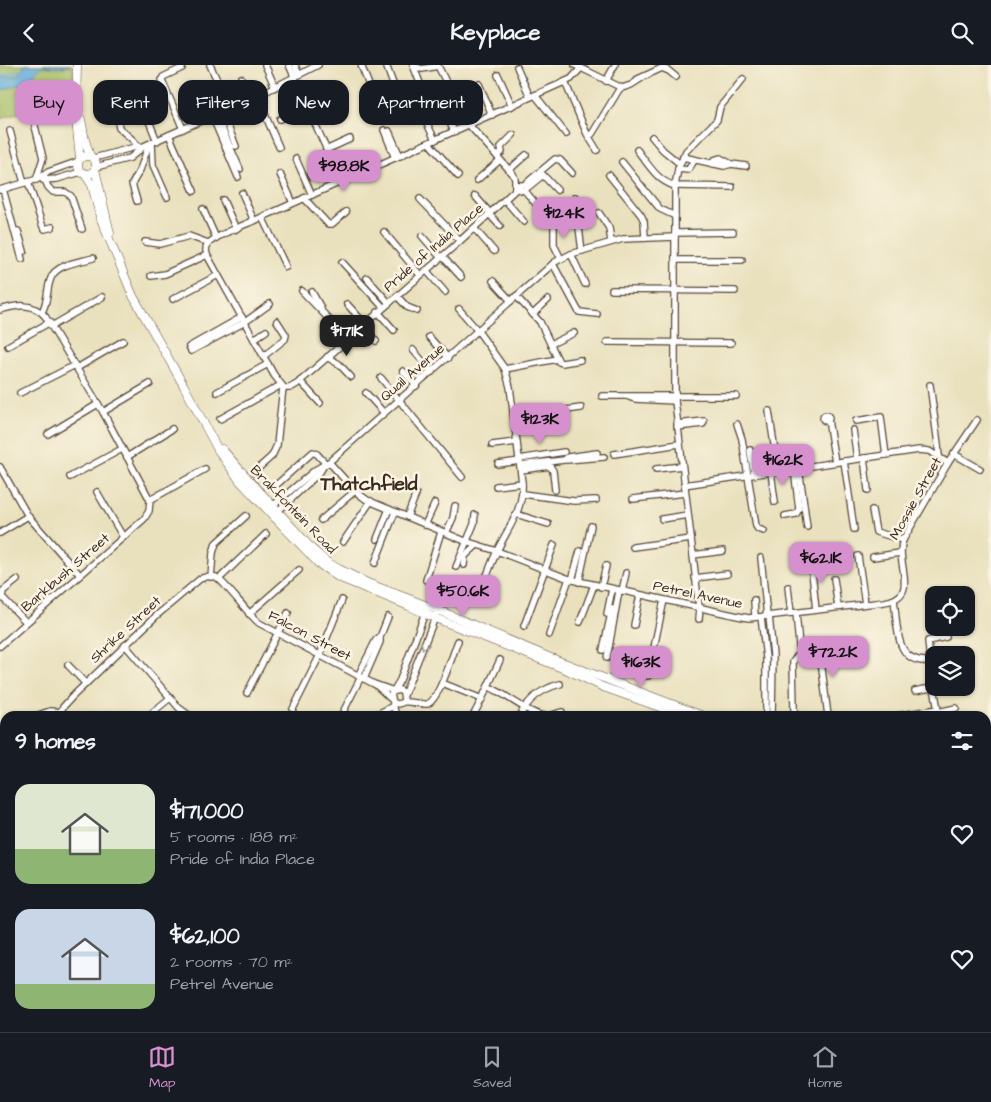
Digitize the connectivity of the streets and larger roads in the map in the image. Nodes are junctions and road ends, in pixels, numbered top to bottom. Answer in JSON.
{"nodes":[{"id":1,"x":77,"y":65,"type":"edge"},
{"id":2,"x":210,"y":65,"type":"edge"},
{"id":3,"x":265,"y":65,"type":"edge"},
{"id":4,"x":289,"y":65,"type":"edge"},
{"id":5,"x":295,"y":65,"type":"edge"},
{"id":6,"x":318,"y":65,"type":"edge"},
{"id":7,"x":362,"y":65,"type":"edge"},
{"id":8,"x":386,"y":65,"type":"edge"},
{"id":9,"x":414,"y":65,"type":"edge"},
{"id":10,"x":614,"y":65,"type":"edge"},
{"id":11,"x":517,"y":67,"type":"dead end"},
{"id":12,"x":578,"y":67,"type":"edge"},
{"id":13,"x":182,"y":68,"type":"dead end"},
{"id":14,"x":498,"y":75,"type":"dead end"},
{"id":15,"x":297,"y":76,"type":"junction"},
{"id":16,"x":676,"y":77,"type":"dead end"},
{"id":17,"x":78,"y":79,"type":"junction"},
{"id":18,"x":743,"y":79,"type":"dead end"},
{"id":19,"x":217,"y":80,"type":"edge"},
{"id":20,"x":298,"y":80,"type":"edge"},
{"id":21,"x":368,"y":80,"type":"edge"},
{"id":22,"x":392,"y":80,"type":"edge"},
{"id":23,"x":419,"y":80,"type":"edge"},
{"id":24,"x":445,"y":80,"type":"edge"},
{"id":25,"x":606,"y":81,"type":"junction"},
{"id":26,"x":565,"y":82,"type":"junction"},
{"id":27,"x":275,"y":87,"type":"junction"},
{"id":28,"x":624,"y":87,"type":"junction"},
{"id":29,"x":268,"y":90,"type":"edge"},
{"id":30,"x":483,"y":94,"type":"edge"},
{"id":31,"x":533,"y":96,"type":"junction"},
{"id":32,"x":512,"y":105,"type":"junction"},
{"id":33,"x":492,"y":115,"type":"junction"},
{"id":34,"x":483,"y":119,"type":"edge"},
{"id":35,"x":603,"y":122,"type":"dead end"},
{"id":36,"x":118,"y":125,"type":"edge"},
{"id":37,"x":143,"y":125,"type":"edge"},
{"id":38,"x":192,"y":125,"type":"edge"},
{"id":39,"x":218,"y":125,"type":"edge"},
{"id":40,"x":218,"y":125,"type":"edge"},
{"id":41,"x":228,"y":125,"type":"edge"},
{"id":42,"x":268,"y":125,"type":"edge"},
{"id":43,"x":315,"y":125,"type":"edge"},
{"id":44,"x":426,"y":125,"type":"edge"},
{"id":45,"x":451,"y":125,"type":"edge"},
{"id":46,"x":469,"y":125,"type":"edge"},
{"id":47,"x":472,"y":125,"type":"edge"},
{"id":48,"x":35,"y":126,"type":"dead end"},
{"id":49,"x":183,"y":129,"type":"junction"},
{"id":50,"x":10,"y":131,"type":"dead end"},
{"id":51,"x":386,"y":131,"type":"dead end"},
{"id":52,"x":454,"y":132,"type":"junction"},
{"id":53,"x":563,"y":134,"type":"dead end"},
{"id":54,"x":592,"y":134,"type":"dead end"},
{"id":55,"x":170,"y":135,"type":"junction"},
{"id":56,"x":513,"y":135,"type":"dead end"},
{"id":57,"x":652,"y":137,"type":"dead end"},
{"id":58,"x":350,"y":139,"type":"dead end"},
{"id":59,"x":432,"y":141,"type":"junction"},
{"id":60,"x":147,"y":145,"type":"junction"},
{"id":61,"x":236,"y":145,"type":"dead end"},
{"id":62,"x":279,"y":147,"type":"dead end"},
{"id":63,"x":500,"y":147,"type":"junction"},
{"id":64,"x":124,"y":150,"type":"junction"},
{"id":65,"x":326,"y":150,"type":"junction"},
{"id":66,"x":491,"y":150,"type":"junction"},
{"id":67,"x":598,"y":150,"type":"dead end"},
{"id":68,"x":637,"y":150,"type":"dead end"},
{"id":69,"x":526,"y":155,"type":"dead end"},
{"id":70,"x":92,"y":157,"type":"junction"},
{"id":71,"x":398,"y":157,"type":"junction"},
{"id":72,"x":683,"y":157,"type":"junction"},
{"id":73,"x":296,"y":159,"type":"dead end"},
{"id":74,"x":500,"y":159,"type":"junction"},
{"id":75,"x":79,"y":160,"type":"junction"},
{"id":76,"x":127,"y":160,"type":"junction"},
{"id":77,"x":622,"y":161,"type":"dead end"},
{"id":78,"x":694,"y":161,"type":"junction"},
{"id":79,"x":679,"y":166,"type":"junction"},
{"id":80,"x":746,"y":166,"type":"dead end"},
{"id":81,"x":60,"y":168,"type":"junction"},
{"id":82,"x":96,"y":168,"type":"junction"},
{"id":83,"x":240,"y":169,"type":"dead end"},
{"id":84,"x":509,"y":170,"type":"junction"},
{"id":85,"x":83,"y":173,"type":"junction"},
{"id":86,"x":572,"y":173,"type":"dead end"},
{"id":87,"x":280,"y":174,"type":"dead end"},
{"id":88,"x":609,"y":175,"type":"dead end"},
{"id":89,"x":458,"y":176,"type":"dead end"},
{"id":90,"x":238,"y":177,"type":"dead end"},
{"id":91,"x":62,"y":178,"type":"junction"},
{"id":92,"x":40,"y":180,"type":"junction"},
{"id":93,"x":478,"y":181,"type":"dead end"},
{"id":94,"x":340,"y":182,"type":"junction"},
{"id":95,"x":26,"y":183,"type":"junction"},
{"id":96,"x":675,"y":186,"type":"junction"},
{"id":97,"x":516,"y":187,"type":"junction"},
{"id":98,"x":525,"y":187,"type":"junction"},
{"id":99,"x":732,"y":187,"type":"dead end"},
{"id":100,"x":2,"y":190,"type":"edge"},
{"id":101,"x":557,"y":190,"type":"dead end"},
{"id":102,"x":194,"y":191,"type":"dead end"},
{"id":103,"x":242,"y":193,"type":"dead end"},
{"id":104,"x":312,"y":195,"type":"junction"},
{"id":105,"x":475,"y":196,"type":"dead end"},
{"id":106,"x":166,"y":197,"type":"dead end"},
{"id":107,"x":575,"y":197,"type":"dead end"},
{"id":108,"x":304,"y":198,"type":"junction"},
{"id":109,"x":249,"y":199,"type":"dead end"},
{"id":110,"x":420,"y":199,"type":"dead end"},
{"id":111,"x":223,"y":200,"type":"dead end"},
{"id":112,"x":505,"y":200,"type":"junction"},
{"id":113,"x":137,"y":201,"type":"dead end"},
{"id":114,"x":293,"y":203,"type":"junction"},
{"id":115,"x":203,"y":209,"type":"dead end"},
{"id":116,"x":346,"y":211,"type":"dead end"},
{"id":117,"x":599,"y":213,"type":"dead end"},
{"id":118,"x":490,"y":214,"type":"junction"},
{"id":119,"x":675,"y":216,"type":"junction"},
{"id":120,"x":258,"y":219,"type":"junction"},
{"id":121,"x":524,"y":222,"type":"dead end"},
{"id":122,"x":554,"y":222,"type":"dead end"},
{"id":123,"x":14,"y":225,"type":"junction"},
{"id":124,"x":500,"y":226,"type":"dead end"},
{"id":125,"x":52,"y":227,"type":"dead end"},
{"id":126,"x":474,"y":228,"type":"junction"},
{"id":127,"x":82,"y":229,"type":"dead end"},
{"id":128,"x":236,"y":229,"type":"junction"},
{"id":129,"x":384,"y":232,"type":"dead end"},
{"id":130,"x":733,"y":233,"type":"dead end"},
{"id":131,"x":675,"y":235,"type":"junction"},
{"id":132,"x":422,"y":236,"type":"dead end"},
{"id":133,"x":170,"y":237,"type":"dead end"},
{"id":134,"x":645,"y":238,"type":"junction"},
{"id":135,"x":212,"y":241,"type":"junction"},
{"id":136,"x":460,"y":241,"type":"junction"},
{"id":137,"x":611,"y":241,"type":"junction"},
{"id":138,"x":145,"y":242,"type":"dead end"},
{"id":139,"x":112,"y":245,"type":"junction"},
{"id":140,"x":24,"y":251,"type":"dead end"},
{"id":141,"x":494,"y":251,"type":"dead end"},
{"id":142,"x":582,"y":251,"type":"junction"},
{"id":143,"x":207,"y":254,"type":"junction"},
{"id":144,"x":571,"y":254,"type":"junction"},
{"id":145,"x":442,"y":256,"type":"junction"},
{"id":146,"x":93,"y":258,"type":"dead end"},
{"id":147,"x":22,"y":259,"type":"dead end"},
{"id":148,"x":561,"y":259,"type":"junction"},
{"id":149,"x":742,"y":260,"type":"dead end"},
{"id":150,"x":675,"y":261,"type":"junction"},
{"id":151,"x":342,"y":262,"type":"dead end"},
{"id":152,"x":553,"y":264,"type":"junction"},
{"id":153,"x":286,"y":267,"type":"dead end"},
{"id":154,"x":353,"y":269,"type":"dead end"},
{"id":155,"x":426,"y":270,"type":"junction"},
{"id":156,"x":459,"y":270,"type":"dead end"},
{"id":157,"x":218,"y":275,"type":"junction"},
{"id":158,"x":420,"y":275,"type":"junction"},
{"id":159,"x":150,"y":276,"type":"dead end"},
{"id":160,"x":461,"y":277,"type":"dead end"},
{"id":161,"x":367,"y":278,"type":"dead end"},
{"id":162,"x":493,"y":281,"type":"dead end"},
{"id":163,"x":585,"y":283,"type":"dead end"},
{"id":164,"x":612,"y":290,"type":"dead end"},
{"id":165,"x":302,"y":291,"type":"dead end"},
{"id":166,"x":675,"y":291,"type":"junction"},
{"id":167,"x":735,"y":291,"type":"dead end"},
{"id":168,"x":445,"y":292,"type":"dead end"},
{"id":169,"x":312,"y":293,"type":"dead end"},
{"id":170,"x":397,"y":296,"type":"junction"},
{"id":171,"x":102,"y":297,"type":"dead end"},
{"id":172,"x":173,"y":299,"type":"dead end"},
{"id":173,"x":513,"y":299,"type":"junction"},
{"id":174,"x":548,"y":300,"type":"dead end"},
{"id":175,"x":270,"y":304,"type":"dead end"},
{"id":176,"x":347,"y":304,"type":"dead end"},
{"id":177,"x":384,"y":307,"type":"junction"},
{"id":178,"x":459,"y":309,"type":"dead end"},
{"id":179,"x":0,"y":310,"type":"edge"},
{"id":180,"x":40,"y":311,"type":"junction"},
{"id":181,"x":323,"y":311,"type":"junction"},
{"id":182,"x":417,"y":311,"type":"dead end"},
{"id":183,"x":597,"y":314,"type":"dead end"},
{"id":184,"x":533,"y":317,"type":"junction"},
{"id":185,"x":244,"y":319,"type":"junction"},
{"id":186,"x":277,"y":321,"type":"dead end"},
{"id":187,"x":51,"y":324,"type":"junction"},
{"id":188,"x":364,"y":325,"type":"junction"},
{"id":189,"x":394,"y":330,"type":"dead end"},
{"id":190,"x":266,"y":331,"type":"dead end"},
{"id":191,"x":478,"y":331,"type":"junction"},
{"id":192,"x":574,"y":333,"type":"dead end"},
{"id":193,"x":429,"y":337,"type":"dead end"},
{"id":194,"x":254,"y":339,"type":"junction"},
{"id":195,"x":348,"y":339,"type":"junction"},
{"id":196,"x":123,"y":341,"type":"dead end"},
{"id":197,"x":376,"y":341,"type":"dead end"},
{"id":198,"x":607,"y":342,"type":"dead end"},
{"id":199,"x":675,"y":342,"type":"junction"},
{"id":200,"x":551,"y":343,"type":"junction"},
{"id":201,"x":731,"y":343,"type":"dead end"},
{"id":202,"x":8,"y":345,"type":"dead end"},
{"id":203,"x":190,"y":349,"type":"dead end"},
{"id":204,"x":413,"y":350,"type":"dead end"},
{"id":205,"x":264,"y":356,"type":"junction"},
{"id":206,"x":328,"y":357,"type":"junction"},
{"id":207,"x":448,"y":357,"type":"junction"},
{"id":208,"x":557,"y":359,"type":"junction"},
{"id":209,"x":580,"y":360,"type":"dead end"},
{"id":210,"x":268,"y":364,"type":"junction"},
{"id":211,"x":76,"y":366,"type":"junction"},
{"id":212,"x":506,"y":369,"type":"junction"},
{"id":213,"x":403,"y":371,"type":"dead end"},
{"id":214,"x":432,"y":372,"type":"junction"},
{"id":215,"x":351,"y":377,"type":"dead end"},
{"id":216,"x":381,"y":379,"type":"dead end"},
{"id":217,"x":300,"y":381,"type":"junction"},
{"id":218,"x":150,"y":385,"type":"dead end"},
{"id":219,"x":930,"y":385,"type":"dead end"},
{"id":220,"x":282,"y":386,"type":"junction"},
{"id":221,"x":416,"y":386,"type":"junction"},
{"id":222,"x":217,"y":392,"type":"dead end"},
{"id":223,"x":20,"y":393,"type":"dead end"},
{"id":224,"x":366,"y":393,"type":"dead end"},
{"id":225,"x":602,"y":396,"type":"dead end"},
{"id":226,"x":736,"y":396,"type":"dead end"},
{"id":227,"x":676,"y":398,"type":"junction"},
{"id":228,"x":399,"y":401,"type":"junction"},
{"id":229,"x":320,"y":403,"type":"dead end"},
{"id":230,"x":98,"y":404,"type":"junction"},
{"id":231,"x":581,"y":408,"type":"dead end"},
{"id":232,"x":769,"y":411,"type":"dead end"},
{"id":233,"x":103,"y":413,"type":"junction"},
{"id":234,"x":384,"y":413,"type":"junction"},
{"id":235,"x":514,"y":417,"type":"junction"},
{"id":236,"x":220,"y":419,"type":"dead end"},
{"id":237,"x":827,"y":420,"type":"dead end"},
{"id":238,"x":978,"y":420,"type":"dead end"},
{"id":239,"x":856,"y":421,"type":"dead end"},
{"id":240,"x":690,"y":424,"type":"dead end"},
{"id":241,"x":737,"y":424,"type":"dead end"},
{"id":242,"x":677,"y":425,"type":"junction"},
{"id":243,"x":172,"y":429,"type":"dead end"},
{"id":244,"x":853,"y":430,"type":"dead end"},
{"id":245,"x":48,"y":434,"type":"dead end"},
{"id":246,"x":517,"y":442,"type":"junction"},
{"id":247,"x":679,"y":444,"type":"junction"},
{"id":248,"x":492,"y":445,"type":"dead end"},
{"id":249,"x":122,"y":449,"type":"junction"},
{"id":250,"x":750,"y":450,"type":"dead end"},
{"id":251,"x":564,"y":452,"type":"dead end"},
{"id":252,"x":597,"y":453,"type":"dead end"},
{"id":253,"x":614,"y":454,"type":"dead end"},
{"id":254,"x":954,"y":454,"type":"junction"},
{"id":255,"x":886,"y":455,"type":"junction"},
{"id":256,"x":127,"y":457,"type":"junction"},
{"id":257,"x":604,"y":457,"type":"dead end"},
{"id":258,"x":939,"y":457,"type":"junction"},
{"id":259,"x":861,"y":458,"type":"junction"},
{"id":260,"x":564,"y":459,"type":"junction"},
{"id":261,"x":844,"y":461,"type":"junction"},
{"id":262,"x":326,"y":463,"type":"junction"},
{"id":263,"x":833,"y":463,"type":"junction"},
{"id":264,"x":948,"y":463,"type":"junction"},
{"id":265,"x":498,"y":464,"type":"dead end"},
{"id":266,"x":520,"y":464,"type":"junction"},
{"id":267,"x":682,"y":466,"type":"junction"},
{"id":268,"x":0,"y":467,"type":"edge"},
{"id":269,"x":796,"y":468,"type":"junction"},
{"id":270,"x":205,"y":469,"type":"dead end"},
{"id":271,"x":656,"y":469,"type":"dead end"},
{"id":272,"x":980,"y":469,"type":"dead end"},
{"id":273,"x":778,"y":471,"type":"junction"},
{"id":274,"x":254,"y":472,"type":"dead end"},
{"id":275,"x":771,"y":472,"type":"junction"},
{"id":276,"x":751,"y":475,"type":"junction"},
{"id":277,"x":2,"y":477,"type":"edge"},
{"id":278,"x":70,"y":477,"type":"dead end"},
{"id":279,"x":462,"y":477,"type":"dead end"},
{"id":280,"x":522,"y":483,"type":"junction"},
{"id":281,"x":684,"y":485,"type":"junction"},
{"id":282,"x":274,"y":487,"type":"dead end"},
{"id":283,"x":496,"y":487,"type":"dead end"},
{"id":284,"x":555,"y":490,"type":"dead end"},
{"id":285,"x":868,"y":490,"type":"dead end"},
{"id":286,"x":355,"y":491,"type":"junction"},
{"id":287,"x":97,"y":492,"type":"dead end"},
{"id":288,"x":685,"y":493,"type":"junction"},
{"id":289,"x":523,"y":494,"type":"junction"},
{"id":290,"x":416,"y":495,"type":"dead end"},
{"id":291,"x":633,"y":499,"type":"dead end"},
{"id":292,"x":150,"y":500,"type":"junction"},
{"id":293,"x":596,"y":500,"type":"dead end"},
{"id":294,"x":371,"y":501,"type":"junction"},
{"id":295,"x":775,"y":502,"type":"dead end"},
{"id":296,"x":435,"y":503,"type":"dead end"},
{"id":297,"x":455,"y":506,"type":"dead end"},
{"id":298,"x":392,"y":510,"type":"junction"},
{"id":299,"x":872,"y":510,"type":"dead end"},
{"id":300,"x":273,"y":511,"type":"junction"},
{"id":301,"x":516,"y":514,"type":"junction"},
{"id":302,"x":476,"y":515,"type":"dead end"},
{"id":303,"x":688,"y":515,"type":"junction"},
{"id":304,"x":28,"y":516,"type":"junction"},
{"id":305,"x":246,"y":516,"type":"dead end"},
{"id":306,"x":785,"y":516,"type":"dead end"},
{"id":307,"x":407,"y":517,"type":"junction"},
{"id":308,"x":662,"y":519,"type":"dead end"},
{"id":309,"x":322,"y":520,"type":"dead end"},
{"id":310,"x":548,"y":524,"type":"dead end"},
{"id":311,"x":425,"y":525,"type":"junction"},
{"id":312,"x":591,"y":526,"type":"dead end"},
{"id":313,"x":807,"y":527,"type":"dead end"},
{"id":314,"x":854,"y":529,"type":"dead end"},
{"id":315,"x":764,"y":531,"type":"dead end"},
{"id":316,"x":0,"y":533,"type":"edge"},
{"id":317,"x":444,"y":533,"type":"junction"},
{"id":318,"x":266,"y":534,"type":"dead end"},
{"id":319,"x":123,"y":537,"type":"junction"},
{"id":320,"x":377,"y":539,"type":"dead end"},
{"id":321,"x":691,"y":539,"type":"junction"},
{"id":322,"x":903,"y":540,"type":"junction"},
{"id":323,"x":466,"y":541,"type":"junction"},
{"id":324,"x":343,"y":542,"type":"dead end"},
{"id":325,"x":477,"y":545,"type":"junction"},
{"id":326,"x":554,"y":545,"type":"dead end"},
{"id":327,"x":633,"y":547,"type":"dead end"},
{"id":328,"x":497,"y":551,"type":"junction"},
{"id":329,"x":580,"y":551,"type":"dead end"},
{"id":330,"x":722,"y":551,"type":"dead end"},
{"id":331,"x":376,"y":552,"type":"dead end"},
{"id":332,"x":900,"y":553,"type":"junction"},
{"id":333,"x":692,"y":555,"type":"junction"},
{"id":334,"x":808,"y":556,"type":"dead end"},
{"id":335,"x":858,"y":556,"type":"dead end"},
{"id":336,"x":873,"y":557,"type":"dead end"},
{"id":337,"x":761,"y":558,"type":"dead end"},
{"id":338,"x":375,"y":563,"type":"dead end"},
{"id":339,"x":464,"y":565,"type":"dead end"},
{"id":340,"x":758,"y":565,"type":"dead end"},
{"id":341,"x":606,"y":566,"type":"dead end"},
{"id":342,"x":456,"y":567,"type":"dead end"},
{"id":343,"x":299,"y":570,"type":"dead end"},
{"id":344,"x":544,"y":570,"type":"junction"},
{"id":345,"x":626,"y":573,"type":"dead end"},
{"id":346,"x":728,"y":574,"type":"dead end"},
{"id":347,"x":80,"y":575,"type":"junction"},
{"id":348,"x":858,"y":576,"type":"dead end"},
{"id":349,"x":211,"y":577,"type":"junction"},
{"id":350,"x":695,"y":578,"type":"junction"},
{"id":351,"x":219,"y":579,"type":"junction"},
{"id":352,"x":834,"y":579,"type":"dead end"},
{"id":353,"x":17,"y":580,"type":"dead end"},
{"id":354,"x":426,"y":580,"type":"dead end"},
{"id":355,"x":571,"y":580,"type":"junction"},
{"id":356,"x":579,"y":582,"type":"junction"},
{"id":357,"x":594,"y":585,"type":"junction"},
{"id":358,"x":602,"y":587,"type":"junction"},
{"id":359,"x":788,"y":587,"type":"dead end"},
{"id":360,"x":481,"y":591,"type":"dead end"},
{"id":361,"x":618,"y":591,"type":"junction"},
{"id":362,"x":640,"y":595,"type":"junction"},
{"id":363,"x":342,"y":600,"type":"dead end"},
{"id":364,"x":664,"y":600,"type":"junction"},
{"id":365,"x":754,"y":600,"type":"dead end"},
{"id":366,"x":894,"y":601,"type":"junction"},
{"id":367,"x":864,"y":604,"type":"junction"},
{"id":368,"x":700,"y":607,"type":"junction"},
{"id":369,"x":838,"y":607,"type":"junction"},
{"id":370,"x":426,"y":610,"type":"junction"},
{"id":371,"x":438,"y":610,"type":"junction"},
{"id":372,"x":815,"y":611,"type":"junction"},
{"id":373,"x":288,"y":613,"type":"dead end"},
{"id":374,"x":793,"y":613,"type":"junction"},
{"id":375,"x":249,"y":614,"type":"junction"},
{"id":376,"x":738,"y":616,"type":"junction"},
{"id":377,"x":388,"y":617,"type":"dead end"},
{"id":378,"x":763,"y":617,"type":"junction"},
{"id":379,"x":435,"y":618,"type":"junction"},
{"id":380,"x":699,"y":619,"type":"dead end"},
{"id":381,"x":26,"y":622,"type":"junction"},
{"id":382,"x":580,"y":622,"type":"dead end"},
{"id":383,"x":606,"y":623,"type":"dead end"},
{"id":384,"x":735,"y":623,"type":"dead end"},
{"id":385,"x":634,"y":625,"type":"dead end"},
{"id":386,"x":524,"y":626,"type":"dead end"},
{"id":387,"x":277,"y":633,"type":"junction"},
{"id":388,"x":549,"y":635,"type":"dead end"},
{"id":389,"x":946,"y":637,"type":"dead end"},
{"id":390,"x":458,"y":641,"type":"dead end"},
{"id":391,"x":125,"y":645,"type":"junction"},
{"id":392,"x":0,"y":646,"type":"edge"},
{"id":393,"x":929,"y":646,"type":"edge"},
{"id":394,"x":603,"y":651,"type":"dead end"},
{"id":395,"x":773,"y":651,"type":"junction"},
{"id":396,"x":765,"y":652,"type":"junction"},
{"id":397,"x":320,"y":655,"type":"junction"},
{"id":398,"x":800,"y":655,"type":"junction"},
{"id":399,"x":607,"y":658,"type":"dead end"},
{"id":400,"x":500,"y":660,"type":"dead end"},
{"id":401,"x":925,"y":662,"type":"edge"},
{"id":402,"x":68,"y":665,"type":"dead end"},
{"id":403,"x":648,"y":676,"type":"dead end"},
{"id":404,"x":361,"y":677,"type":"junction"},
{"id":405,"x":442,"y":683,"type":"junction"},
{"id":406,"x":86,"y":684,"type":"junction"},
{"id":407,"x":374,"y":684,"type":"junction"},
{"id":408,"x":560,"y":684,"type":"dead end"},
{"id":409,"x":489,"y":687,"type":"junction"},
{"id":410,"x":925,"y":689,"type":"edge"},
{"id":411,"x":395,"y":691,"type":"junction"},
{"id":412,"x":915,"y":691,"type":"dead end"},
{"id":413,"x":247,"y":693,"type":"dead end"},
{"id":414,"x":935,"y":696,"type":"edge"},
{"id":415,"x":170,"y":697,"type":"junction"},
{"id":416,"x":403,"y":699,"type":"junction"},
{"id":417,"x":482,"y":699,"type":"junction"},
{"id":418,"x":392,"y":702,"type":"junction"},
{"id":419,"x":524,"y":707,"type":"junction"},
{"id":420,"x":293,"y":709,"type":"dead end"},
{"id":421,"x":956,"y":709,"type":"dead end"},
{"id":422,"x":62,"y":711,"type":"edge"},
{"id":423,"x":154,"y":711,"type":"edge"},
{"id":424,"x":183,"y":711,"type":"edge"},
{"id":425,"x":344,"y":711,"type":"edge"},
{"id":426,"x":380,"y":711,"type":"edge"},
{"id":427,"x":394,"y":711,"type":"edge"},
{"id":428,"x":397,"y":711,"type":"edge"},
{"id":429,"x":476,"y":711,"type":"edge"},
{"id":430,"x":522,"y":711,"type":"edge"},
{"id":431,"x":533,"y":711,"type":"edge"},
{"id":432,"x":671,"y":711,"type":"edge"},
{"id":433,"x":690,"y":711,"type":"edge"},
{"id":434,"x":766,"y":711,"type":"edge"},
{"id":435,"x":772,"y":711,"type":"edge"},
{"id":436,"x":794,"y":711,"type":"edge"},
{"id":437,"x":827,"y":711,"type":"edge"},
{"id":438,"x":938,"y":711,"type":"edge"},
{"id":439,"x":947,"y":711,"type":"edge"}],
"edges":[{"from":1,"to":17,"type":"street"},
{"from":2,"to":19,"type":"street"},
{"from":3,"to":27,"type":"street"},
{"from":4,"to":15,"type":"street"},
{"from":5,"to":15,"type":"street"},
{"from":6,"to":15,"type":"street"},
{"from":7,"to":21,"type":"street"},
{"from":8,"to":22,"type":"street"},
{"from":9,"to":23,"type":"street"},
{"from":9,"to":24,"type":"street"},
{"from":10,"to":25,"type":"street"},
{"from":11,"to":31,"type":"street"},
{"from":12,"to":25,"type":"street"},
{"from":12,"to":26,"type":"street"},
{"from":13,"to":49,"type":"street"},
{"from":14,"to":32,"type":"street"},
{"from":15,"to":20,"type":"street"},
{"from":15,"to":27,"type":"street"},
{"from":16,"to":28,"type":"street"},
{"from":17,"to":70,"type":"street"},
{"from":17,"to":75,"type":"street"},
{"from":18,"to":72,"type":"street"},
{"from":25,"to":28,"type":"street"},
{"from":26,"to":31,"type":"street"},
{"from":26,"to":67,"type":"street"},
{"from":27,"to":29,"type":"street"},
{"from":28,"to":35,"type":"street"},
{"from":28,"to":54,"type":"street"},
{"from":30,"to":33,"type":"street"},
{"from":31,"to":32,"type":"street"},
{"from":31,"to":53,"type":"street"},
{"from":32,"to":33,"type":"street"},
{"from":33,"to":34,"type":"street"},
{"from":36,"to":60,"type":"street"},
{"from":37,"to":60,"type":"street"},
{"from":38,"to":49,"type":"street"},
{"from":39,"to":83,"type":"street"},
{"from":40,"to":90,"type":"street"},
{"from":41,"to":61,"type":"street"},
{"from":42,"to":62,"type":"street"},
{"from":43,"to":65,"type":"street"},
{"from":44,"to":59,"type":"street"},
{"from":45,"to":52,"type":"street"},
{"from":46,"to":52,"type":"street"},
{"from":47,"to":66,"type":"street"},
{"from":48,"to":92,"type":"street"},
{"from":49,"to":55,"type":"street"},
{"from":50,"to":95,"type":"street"},
{"from":51,"to":71,"type":"street"},
{"from":52,"to":59,"type":"street"},
{"from":55,"to":60,"type":"street"},
{"from":55,"to":102,"type":"street"},
{"from":56,"to":63,"type":"street"},
{"from":57,"to":79,"type":"street"},
{"from":58,"to":65,"type":"street"},
{"from":59,"to":71,"type":"street"},
{"from":59,"to":89,"type":"street"},
{"from":60,"to":64,"type":"street"},
{"from":60,"to":76,"type":"street"},
{"from":60,"to":106,"type":"street"},
{"from":60,"to":113,"type":"street"},
{"from":63,"to":66,"type":"street"},
{"from":63,"to":74,"type":"street"},
{"from":64,"to":70,"type":"street"},
{"from":64,"to":76,"type":"street"},
{"from":65,"to":94,"type":"street"},
{"from":66,"to":74,"type":"street"},
{"from":68,"to":96,"type":"street"},
{"from":69,"to":84,"type":"street"},
{"from":70,"to":75,"type":"street"},
{"from":70,"to":82,"type":"street"},
{"from":71,"to":94,"type":"street"},
{"from":72,"to":78,"type":"street"},
{"from":72,"to":79,"type":"street"},
{"from":73,"to":104,"type":"street"},
{"from":74,"to":84,"type":"street"},
{"from":74,"to":93,"type":"street"},
{"from":75,"to":81,"type":"street"},
{"from":75,"to":85,"type":"street"},
{"from":76,"to":82,"type":"street"},
{"from":77,"to":119,"type":"street"},
{"from":78,"to":79,"type":"street"},
{"from":78,"to":80,"type":"street"},
{"from":79,"to":96,"type":"street"},
{"from":81,"to":91,"type":"street"},
{"from":81,"to":92,"type":"street"},
{"from":82,"to":85,"type":"street"},
{"from":82,"to":139,"type":"street","name":"Brakfontein Road"},
{"from":84,"to":97,"type":"street"},
{"from":85,"to":91,"type":"street"},
{"from":85,"to":139,"type":"street","name":"Brakfontein Road"},
{"from":86,"to":98,"type":"street"},
{"from":87,"to":114,"type":"street"},
{"from":88,"to":134,"type":"street"},
{"from":91,"to":92,"type":"street"},
{"from":92,"to":95,"type":"street"},
{"from":92,"to":127,"type":"street"},
{"from":94,"to":104,"type":"street"},
{"from":95,"to":100,"type":"street"},
{"from":95,"to":125,"type":"street"},
{"from":96,"to":99,"type":"street"},
{"from":96,"to":119,"type":"street"},
{"from":97,"to":98,"type":"street"},
{"from":97,"to":98,"type":"street"},
{"from":97,"to":112,"type":"street","name":"Pride of India Place"},
{"from":98,"to":101,"type":"street"},
{"from":100,"to":123,"type":"street"},
{"from":103,"to":120,"type":"street"},
{"from":104,"to":108,"type":"street"},
{"from":105,"to":118,"type":"street"},
{"from":107,"to":142,"type":"street"},
{"from":108,"to":114,"type":"street"},
{"from":108,"to":116,"type":"street"},
{"from":109,"to":120,"type":"street"},
{"from":110,"to":136,"type":"street"},
{"from":111,"to":128,"type":"street"},
{"from":112,"to":118,"type":"street","name":"Pride of India Place"},
{"from":112,"to":121,"type":"street"},
{"from":114,"to":120,"type":"street"},
{"from":115,"to":135,"type":"street"},
{"from":117,"to":137,"type":"street"},
{"from":118,"to":124,"type":"street"},
{"from":118,"to":126,"type":"street","name":"Pride of India Place"},
{"from":119,"to":131,"type":"street"},
{"from":120,"to":128,"type":"street"},
{"from":120,"to":153,"type":"street"},
{"from":122,"to":148,"type":"street"},
{"from":123,"to":140,"type":"street"},
{"from":123,"to":147,"type":"street"},
{"from":126,"to":136,"type":"street","name":"Pride of India Place"},
{"from":126,"to":141,"type":"street"},
{"from":128,"to":135,"type":"street"},
{"from":129,"to":158,"type":"street"},
{"from":130,"to":131,"type":"street","name":"Quail Avenue"},
{"from":131,"to":134,"type":"street","name":"Quail Avenue"},
{"from":131,"to":150,"type":"street"},
{"from":132,"to":145,"type":"street"},
{"from":133,"to":135,"type":"street"},
{"from":134,"to":137,"type":"street","name":"Quail Avenue"},
{"from":135,"to":138,"type":"street"},
{"from":135,"to":143,"type":"street"},
{"from":136,"to":145,"type":"street","name":"Pride of India Place"},
{"from":137,"to":142,"type":"street","name":"Quail Avenue"},
{"from":139,"to":300,"type":"street","name":"Brakfontein Road"},
{"from":142,"to":144,"type":"street","name":"Quail Avenue"},
{"from":143,"to":157,"type":"street"},
{"from":143,"to":159,"type":"street"},
{"from":144,"to":148,"type":"street","name":"Quail Avenue"},
{"from":144,"to":163,"type":"street"},
{"from":145,"to":155,"type":"street","name":"Pride of India Place"},
{"from":145,"to":156,"type":"street"},
{"from":145,"to":160,"type":"street"},
{"from":146,"to":180,"type":"street"},
{"from":148,"to":152,"type":"street","name":"Quail Avenue"},
{"from":149,"to":150,"type":"street"},
{"from":150,"to":166,"type":"street"},
{"from":151,"to":177,"type":"street"},
{"from":152,"to":173,"type":"street","name":"Quail Avenue"},
{"from":152,"to":183,"type":"street"},
{"from":154,"to":177,"type":"street"},
{"from":155,"to":158,"type":"street","name":"Pride of India Place"},
{"from":155,"to":168,"type":"street"},
{"from":157,"to":172,"type":"street"},
{"from":157,"to":185,"type":"street"},
{"from":158,"to":170,"type":"street","name":"Pride of India Place"},
{"from":161,"to":177,"type":"street"},
{"from":162,"to":173,"type":"street"},
{"from":164,"to":166,"type":"street"},
{"from":165,"to":181,"type":"street"},
{"from":166,"to":167,"type":"street"},
{"from":166,"to":199,"type":"street"},
{"from":169,"to":181,"type":"street"},
{"from":170,"to":177,"type":"street","name":"Pride of India Place"},
{"from":170,"to":182,"type":"street"},
{"from":171,"to":187,"type":"street"},
{"from":173,"to":184,"type":"street"},
{"from":173,"to":191,"type":"street","name":"Quail Avenue"},
{"from":174,"to":184,"type":"street"},
{"from":175,"to":185,"type":"street"},
{"from":176,"to":188,"type":"street"},
{"from":177,"to":188,"type":"street","name":"Pride of India Place"},
{"from":177,"to":189,"type":"street"},
{"from":178,"to":191,"type":"street"},
{"from":179,"to":180,"type":"street"},
{"from":180,"to":187,"type":"street"},
{"from":181,"to":195,"type":"street"},
{"from":184,"to":200,"type":"street"},
{"from":185,"to":194,"type":"street"},
{"from":185,"to":203,"type":"street"},
{"from":186,"to":205,"type":"street"},
{"from":187,"to":202,"type":"street"},
{"from":187,"to":211,"type":"street"},
{"from":188,"to":195,"type":"street","name":"Pride of India Place"},
{"from":188,"to":197,"type":"street"},
{"from":190,"to":194,"type":"street"},
{"from":191,"to":207,"type":"street","name":"Quail Avenue"},
{"from":191,"to":212,"type":"street"},
{"from":192,"to":200,"type":"street"},
{"from":193,"to":207,"type":"street"},
{"from":194,"to":205,"type":"street"},
{"from":195,"to":206,"type":"street","name":"Pride of India Place"},
{"from":196,"to":211,"type":"street"},
{"from":198,"to":199,"type":"street"},
{"from":199,"to":201,"type":"street"},
{"from":199,"to":227,"type":"street"},
{"from":200,"to":208,"type":"street"},
{"from":204,"to":214,"type":"street"},
{"from":205,"to":210,"type":"street"},
{"from":206,"to":215,"type":"street"},
{"from":206,"to":217,"type":"street","name":"Pride of India Place"},
{"from":207,"to":214,"type":"street","name":"Quail Avenue"},
{"from":208,"to":209,"type":"street"},
{"from":208,"to":212,"type":"street"},
{"from":210,"to":220,"type":"street"},
{"from":210,"to":222,"type":"street"},
{"from":211,"to":223,"type":"street"},
{"from":211,"to":230,"type":"street"},
{"from":212,"to":235,"type":"street"},
{"from":213,"to":221,"type":"street"},
{"from":214,"to":221,"type":"street","name":"Quail Avenue"},
{"from":216,"to":228,"type":"street"},
{"from":217,"to":220,"type":"street","name":"Pride of India Place"},
{"from":217,"to":229,"type":"street"},
{"from":218,"to":233,"type":"street"},
{"from":219,"to":258,"type":"street"},
{"from":220,"to":236,"type":"street"},
{"from":220,"to":274,"type":"street"},
{"from":221,"to":228,"type":"street","name":"Quail Avenue"},
{"from":224,"to":234,"type":"street"},
{"from":225,"to":227,"type":"street"},
{"from":226,"to":227,"type":"street"},
{"from":227,"to":242,"type":"street"},
{"from":228,"to":234,"type":"street","name":"Quail Avenue"},
{"from":228,"to":279,"type":"street"},
{"from":230,"to":233,"type":"street"},
{"from":230,"to":245,"type":"street"},
{"from":231,"to":235,"type":"street"},
{"from":232,"to":273,"type":"street"},
{"from":233,"to":249,"type":"street"},
{"from":234,"to":262,"type":"street","name":"Quail Avenue"},
{"from":235,"to":246,"type":"street"},
{"from":237,"to":263,"type":"street"},
{"from":238,"to":254,"type":"street","name":"Mossie Street"},
{"from":239,"to":255,"type":"street"},
{"from":240,"to":242,"type":"street"},
{"from":241,"to":276,"type":"street"},
{"from":242,"to":247,"type":"street"},
{"from":243,"to":256,"type":"street"},
{"from":244,"to":259,"type":"street"},
{"from":246,"to":248,"type":"street"},
{"from":246,"to":266,"type":"street"},
{"from":247,"to":253,"type":"street"},
{"from":247,"to":267,"type":"street"},
{"from":249,"to":256,"type":"street"},
{"from":249,"to":278,"type":"street"},
{"from":250,"to":276,"type":"street"},
{"from":251,"to":266,"type":"street"},
{"from":252,"to":260,"type":"street"},
{"from":254,"to":264,"type":"street","name":"Mossie Street"},
{"from":254,"to":272,"type":"street"},
{"from":255,"to":258,"type":"street"},
{"from":255,"to":259,"type":"street"},
{"from":256,"to":292,"type":"street"},
{"from":257,"to":260,"type":"street"},
{"from":258,"to":264,"type":"street"},
{"from":259,"to":261,"type":"street"},
{"from":259,"to":285,"type":"street"},
{"from":260,"to":266,"type":"street"},
{"from":261,"to":263,"type":"street"},
{"from":261,"to":314,"type":"street"},
{"from":262,"to":282,"type":"street"},
{"from":262,"to":286,"type":"street","name":"Petrel Avenue"},
{"from":262,"to":300,"type":"street","name":"Quail Avenue"},
{"from":263,"to":269,"type":"street"},
{"from":264,"to":322,"type":"street","name":"Mossie Street"},
{"from":265,"to":266,"type":"street"},
{"from":266,"to":280,"type":"street"},
{"from":266,"to":284,"type":"street"},
{"from":267,"to":271,"type":"street"},
{"from":267,"to":281,"type":"street"},
{"from":268,"to":277,"type":"street"},
{"from":269,"to":273,"type":"street"},
{"from":269,"to":306,"type":"street"},
{"from":269,"to":313,"type":"street"},
{"from":270,"to":292,"type":"street"},
{"from":273,"to":275,"type":"street"},
{"from":275,"to":276,"type":"street"},
{"from":275,"to":295,"type":"street"},
{"from":276,"to":281,"type":"street"},
{"from":276,"to":315,"type":"street"},
{"from":277,"to":304,"type":"street"},
{"from":280,"to":283,"type":"street"},
{"from":280,"to":289,"type":"street"},
{"from":281,"to":288,"type":"street"},
{"from":286,"to":294,"type":"street","name":"Petrel Avenue"},
{"from":286,"to":309,"type":"street"},
{"from":287,"to":319,"type":"street"},
{"from":288,"to":291,"type":"street"},
{"from":288,"to":303,"type":"street"},
{"from":289,"to":293,"type":"street"},
{"from":289,"to":301,"type":"street"},
{"from":290,"to":307,"type":"street"},
{"from":292,"to":319,"type":"street","name":"Barkbush Street"},
{"from":294,"to":298,"type":"street","name":"Petrel Avenue"},
{"from":294,"to":324,"type":"street"},
{"from":296,"to":311,"type":"street"},
{"from":297,"to":317,"type":"street"},
{"from":298,"to":307,"type":"street","name":"Petrel Avenue"},
{"from":298,"to":320,"type":"street"},
{"from":298,"to":331,"type":"street"},
{"from":298,"to":338,"type":"street"},
{"from":299,"to":322,"type":"street"},
{"from":300,"to":370,"type":"street","name":"Brakfontein Road"},
{"from":301,"to":310,"type":"street"},
{"from":301,"to":328,"type":"street"},
{"from":302,"to":323,"type":"street"},
{"from":303,"to":308,"type":"street"},
{"from":303,"to":321,"type":"street"},
{"from":304,"to":316,"type":"street"},
{"from":304,"to":347,"type":"street"},
{"from":305,"to":349,"type":"street"},
{"from":307,"to":311,"type":"street","name":"Petrel Avenue"},
{"from":311,"to":317,"type":"street","name":"Petrel Avenue"},
{"from":312,"to":356,"type":"street"},
{"from":317,"to":323,"type":"street","name":"Petrel Avenue"},
{"from":317,"to":354,"type":"street"},
{"from":318,"to":351,"type":"street"},
{"from":319,"to":347,"type":"street","name":"Barkbush Street"},
{"from":321,"to":327,"type":"street"},
{"from":321,"to":333,"type":"street"},
{"from":322,"to":332,"type":"street","name":"Mossie Street"},
{"from":323,"to":325,"type":"street","name":"Petrel Avenue"},
{"from":323,"to":342,"type":"street"},
{"from":325,"to":328,"type":"street","name":"Petrel Avenue"},
{"from":325,"to":339,"type":"street"},
{"from":326,"to":344,"type":"street"},
{"from":328,"to":344,"type":"street","name":"Petrel Avenue"},
{"from":328,"to":360,"type":"street"},
{"from":329,"to":355,"type":"street"},
{"from":330,"to":333,"type":"street"},
{"from":332,"to":336,"type":"street"},
{"from":332,"to":366,"type":"street","name":"Mossie Street"},
{"from":333,"to":350,"type":"street"},
{"from":334,"to":372,"type":"street"},
{"from":335,"to":367,"type":"street"},
{"from":337,"to":378,"type":"street"},
{"from":340,"to":378,"type":"street"},
{"from":341,"to":358,"type":"street"},
{"from":343,"to":375,"type":"street"},
{"from":344,"to":355,"type":"street","name":"Petrel Avenue"},
{"from":344,"to":386,"type":"street"},
{"from":345,"to":361,"type":"street"},
{"from":346,"to":350,"type":"street"},
{"from":347,"to":381,"type":"street","name":"Barkbush Street"},
{"from":348,"to":367,"type":"street"},
{"from":349,"to":351,"type":"street"},
{"from":349,"to":391,"type":"street","name":"Shrike Street"},
{"from":350,"to":368,"type":"street"},
{"from":351,"to":375,"type":"street","name":"Falcon Street"},
{"from":352,"to":369,"type":"street"},
{"from":353,"to":381,"type":"street"},
{"from":355,"to":356,"type":"street","name":"Petrel Avenue"},
{"from":355,"to":388,"type":"street"},
{"from":356,"to":357,"type":"street","name":"Petrel Avenue"},
{"from":357,"to":358,"type":"street","name":"Petrel Avenue"},
{"from":357,"to":382,"type":"street"},
{"from":358,"to":361,"type":"street","name":"Petrel Avenue"},
{"from":359,"to":374,"type":"street"},
{"from":361,"to":362,"type":"street","name":"Petrel Avenue"},
{"from":361,"to":383,"type":"street"},
{"from":361,"to":394,"type":"street"},
{"from":361,"to":399,"type":"street"},
{"from":362,"to":364,"type":"street","name":"Petrel Avenue"},
{"from":362,"to":385,"type":"street"},
{"from":363,"to":397,"type":"street"},
{"from":364,"to":368,"type":"street","name":"Petrel Avenue"},
{"from":364,"to":403,"type":"street"},
{"from":365,"to":378,"type":"street"},
{"from":366,"to":367,"type":"street","name":"Petrel Avenue"},
{"from":366,"to":401,"type":"street"},
{"from":367,"to":369,"type":"street","name":"Petrel Avenue"},
{"from":368,"to":376,"type":"street","name":"Petrel Avenue"},
{"from":368,"to":380,"type":"street"},
{"from":369,"to":372,"type":"street","name":"Petrel Avenue"},
{"from":370,"to":371,"type":"street","name":"Brakfontein Road"},
{"from":370,"to":379,"type":"street","name":"Brakfontein Road"},
{"from":370,"to":411,"type":"street"},
{"from":371,"to":379,"type":"street"},
{"from":371,"to":433,"type":"street","name":"Brakfontein Road"},
{"from":372,"to":374,"type":"street","name":"Petrel Avenue"},
{"from":373,"to":387,"type":"street"},
{"from":374,"to":378,"type":"street","name":"Petrel Avenue"},
{"from":374,"to":398,"type":"street"},
{"from":375,"to":387,"type":"street","name":"Falcon Street"},
{"from":376,"to":378,"type":"street","name":"Petrel Avenue"},
{"from":376,"to":384,"type":"street"},
{"from":377,"to":404,"type":"street"},
{"from":378,"to":395,"type":"street"},
{"from":378,"to":396,"type":"street"},
{"from":379,"to":416,"type":"street","one_way":true},
{"from":379,"to":432,"type":"street","name":"Brakfontein Road"},
{"from":381,"to":392,"type":"street","name":"Barkbush Street"},
{"from":387,"to":397,"type":"street","name":"Falcon Street"},
{"from":387,"to":413,"type":"street"},
{"from":389,"to":393,"type":"street"},
{"from":390,"to":405,"type":"street"},
{"from":391,"to":406,"type":"street","name":"Shrike Street"},
{"from":391,"to":415,"type":"street"},
{"from":395,"to":396,"type":"street"},
{"from":395,"to":435,"type":"street"},
{"from":396,"to":434,"type":"street"},
{"from":397,"to":404,"type":"street","name":"Falcon Street"},
{"from":397,"to":420,"type":"street"},
{"from":398,"to":436,"type":"street"},
{"from":398,"to":437,"type":"street"},
{"from":400,"to":409,"type":"street"},
{"from":402,"to":406,"type":"street"},
{"from":404,"to":407,"type":"street","name":"Falcon Street"},
{"from":404,"to":425,"type":"street"},
{"from":405,"to":416,"type":"street"},
{"from":405,"to":417,"type":"street"},
{"from":406,"to":422,"type":"street","name":"Shrike Street"},
{"from":407,"to":411,"type":"street","name":"Falcon Street"},
{"from":407,"to":418,"type":"street","name":"Falcon Street"},
{"from":408,"to":419,"type":"street"},
{"from":409,"to":417,"type":"street"},
{"from":409,"to":419,"type":"street"},
{"from":410,"to":412,"type":"street"},
{"from":411,"to":416,"type":"street"},
{"from":411,"to":418,"type":"street"},
{"from":414,"to":438,"type":"street"},
{"from":415,"to":423,"type":"street"},
{"from":415,"to":424,"type":"street"},
{"from":416,"to":418,"type":"street"},
{"from":416,"to":428,"type":"street"},
{"from":417,"to":429,"type":"street"},
{"from":418,"to":426,"type":"street"},
{"from":418,"to":427,"type":"street"},
{"from":419,"to":430,"type":"street"},
{"from":419,"to":431,"type":"street"},
{"from":421,"to":439,"type":"street"}]}
